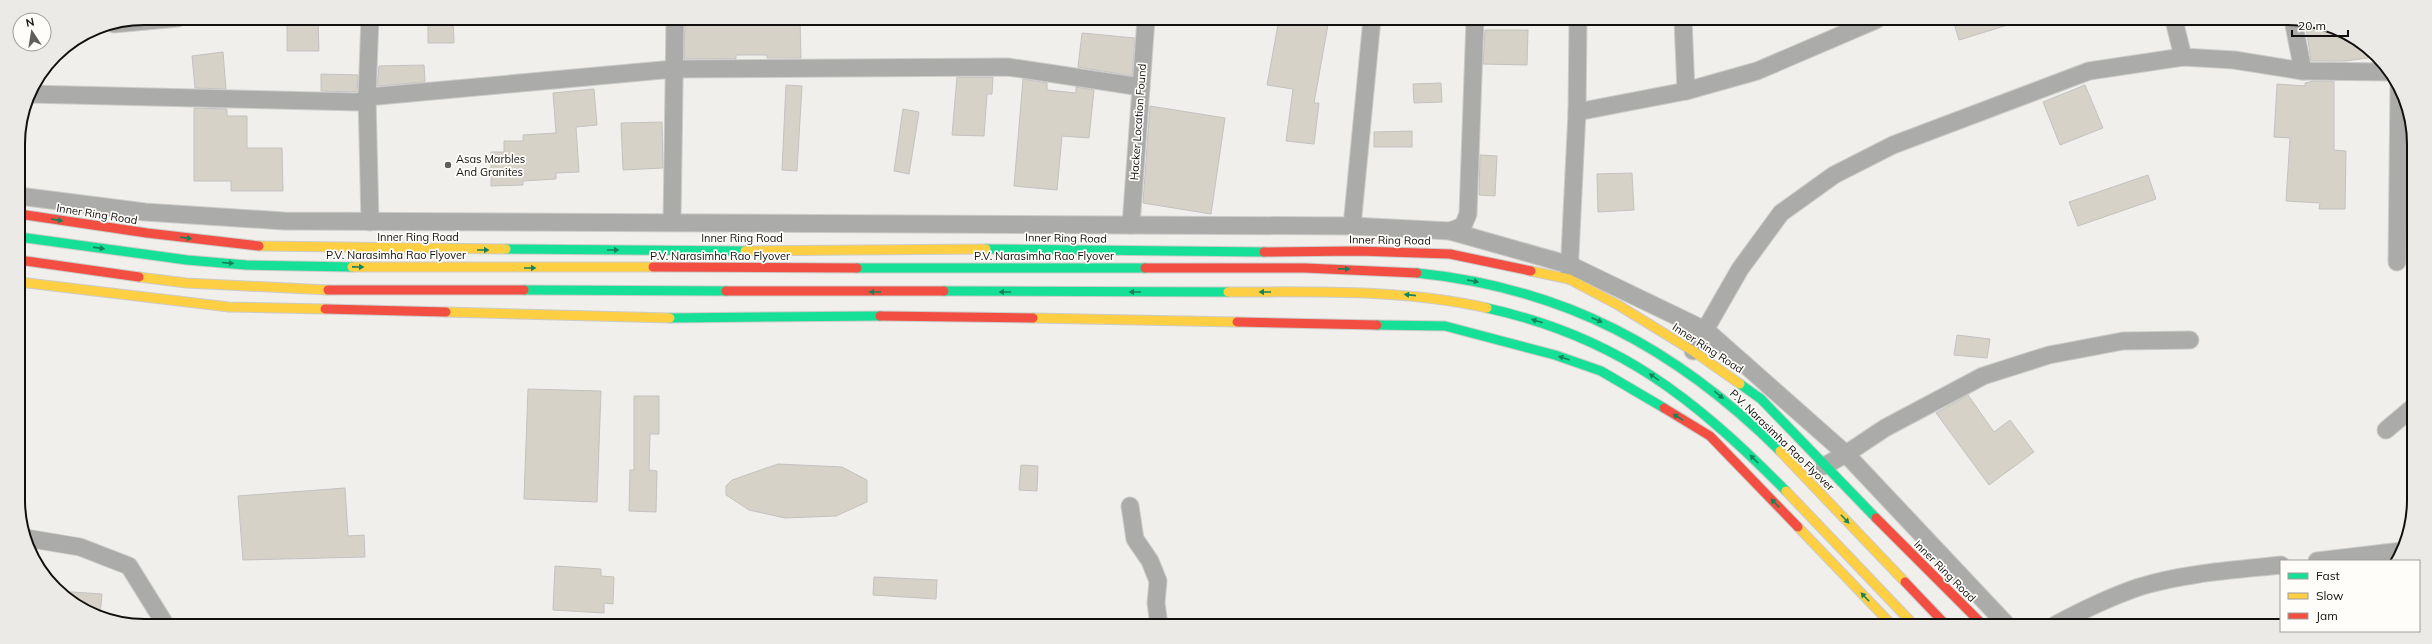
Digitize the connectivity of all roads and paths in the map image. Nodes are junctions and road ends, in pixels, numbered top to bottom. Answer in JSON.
{"nodes":[{"id":1,"x":370,"y":25,"type":"edge"},
{"id":2,"x":675,"y":25,"type":"edge"},
{"id":3,"x":1146,"y":25,"type":"edge"},
{"id":4,"x":1371,"y":25,"type":"edge"},
{"id":5,"x":1475,"y":25,"type":"edge"},
{"id":6,"x":1578,"y":25,"type":"edge"},
{"id":7,"x":1683,"y":25,"type":"edge"},
{"id":8,"x":1864,"y":25,"type":"edge"},
{"id":9,"x":2175,"y":25,"type":"edge"},
{"id":10,"x":2295,"y":25,"type":"edge"},
{"id":11,"x":2183,"y":58,"type":"junction"},
{"id":12,"x":674,"y":68,"type":"junction"},
{"id":13,"x":2303,"y":71,"type":"junction"},
{"id":14,"x":2383,"y":72,"type":"edge"},
{"id":15,"x":1141,"y":87,"type":"junction"},
{"id":16,"x":1686,"y":91,"type":"junction"},
{"id":17,"x":36,"y":94,"type":"edge"},
{"id":18,"x":367,"y":97,"type":"junction"},
{"id":19,"x":2400,"y":103,"type":"edge"},
{"id":20,"x":1577,"y":112,"type":"junction"},
{"id":21,"x":25,"y":197,"type":"edge"},
{"id":22,"x":25,"y":215,"type":"edge"},
{"id":23,"x":370,"y":222,"type":"junction"},
{"id":24,"x":672,"y":222,"type":"junction"},
{"id":25,"x":1131,"y":225,"type":"junction"},
{"id":26,"x":1352,"y":226,"type":"junction"},
{"id":27,"x":1450,"y":231,"type":"junction"},
{"id":28,"x":25,"y":238,"type":"edge"},
{"id":29,"x":25,"y":261,"type":"edge"},
{"id":30,"x":2397,"y":262,"type":"dead end"},
{"id":31,"x":1570,"y":272,"type":"junction"},
{"id":32,"x":25,"y":283,"type":"edge"},
{"id":33,"x":1707,"y":330,"type":"junction"},
{"id":34,"x":2190,"y":340,"type":"dead end"},
{"id":35,"x":1693,"y":351,"type":"junction"},
{"id":36,"x":2407,"y":412,"type":"edge"},
{"id":37,"x":2386,"y":430,"type":"dead end"},
{"id":38,"x":1846,"y":454,"type":"junction"},
{"id":39,"x":1824,"y":466,"type":"junction"},
{"id":40,"x":1130,"y":506,"type":"dead end"},
{"id":41,"x":32,"y":539,"type":"edge"},
{"id":42,"x":2395,"y":552,"type":"edge"},
{"id":43,"x":2326,"y":560,"type":"edge"},
{"id":44,"x":2280,"y":565,"type":"edge"},
{"id":45,"x":162,"y":619,"type":"edge"},
{"id":46,"x":1158,"y":619,"type":"edge"},
{"id":47,"x":1886,"y":619,"type":"edge"},
{"id":48,"x":1908,"y":619,"type":"edge"},
{"id":49,"x":1940,"y":619,"type":"edge"},
{"id":50,"x":1977,"y":619,"type":"edge"},
{"id":51,"x":2001,"y":619,"type":"edge"},
{"id":52,"x":2067,"y":619,"type":"edge"}],
"edges":[{"from":1,"to":18,"type":"street"},
{"from":2,"to":12,"type":"street"},
{"from":3,"to":15,"type":"street","name":"Hacker Location Found"},
{"from":4,"to":26,"type":"street"},
{"from":5,"to":27,"type":"street"},
{"from":6,"to":20,"type":"street"},
{"from":7,"to":16,"type":"street"},
{"from":8,"to":16,"type":"street"},
{"from":9,"to":11,"type":"street"},
{"from":10,"to":13,"type":"street"},
{"from":11,"to":13,"type":"street"},
{"from":11,"to":33,"type":"street"},
{"from":12,"to":15,"type":"street"},
{"from":12,"to":18,"type":"street"},
{"from":12,"to":24,"type":"street"},
{"from":13,"to":14,"type":"street"},
{"from":15,"to":25,"type":"street","name":"Hacker Location Found"},
{"from":16,"to":20,"type":"street"},
{"from":17,"to":18,"type":"street"},
{"from":18,"to":23,"type":"street"},
{"from":19,"to":30,"type":"street"},
{"from":20,"to":31,"type":"street"},
{"from":21,"to":23,"type":"street"},
{"from":22,"to":31,"type":"main road","name":"Inner Ring Road","one_way":true},
{"from":23,"to":24,"type":"street"},
{"from":24,"to":25,"type":"street"},
{"from":25,"to":26,"type":"street"},
{"from":26,"to":27,"type":"street"},
{"from":27,"to":31,"type":"street"},
{"from":28,"to":49,"type":"main road","name":"P.V. Narasimha Rao Flyover","one_way":true},
{"from":48,"to":29,"type":"main road","one_way":true},
{"from":31,"to":33,"type":"street"},
{"from":31,"to":35,"type":"main road","name":"Inner Ring Road"},
{"from":47,"to":32,"type":"main road","one_way":true},
{"from":33,"to":35,"type":"street"},
{"from":33,"to":38,"type":"street"},
{"from":34,"to":38,"type":"street"},
{"from":35,"to":39,"type":"main road","name":"Inner Ring Road"},
{"from":36,"to":37,"type":"street"},
{"from":38,"to":39,"type":"street"},
{"from":38,"to":51,"type":"street"},
{"from":39,"to":50,"type":"main road","name":"Inner Ring Road"},
{"from":40,"to":46,"type":"street"},
{"from":41,"to":45,"type":"street"},
{"from":42,"to":43,"type":"street"},
{"from":44,"to":52,"type":"street"}]}
